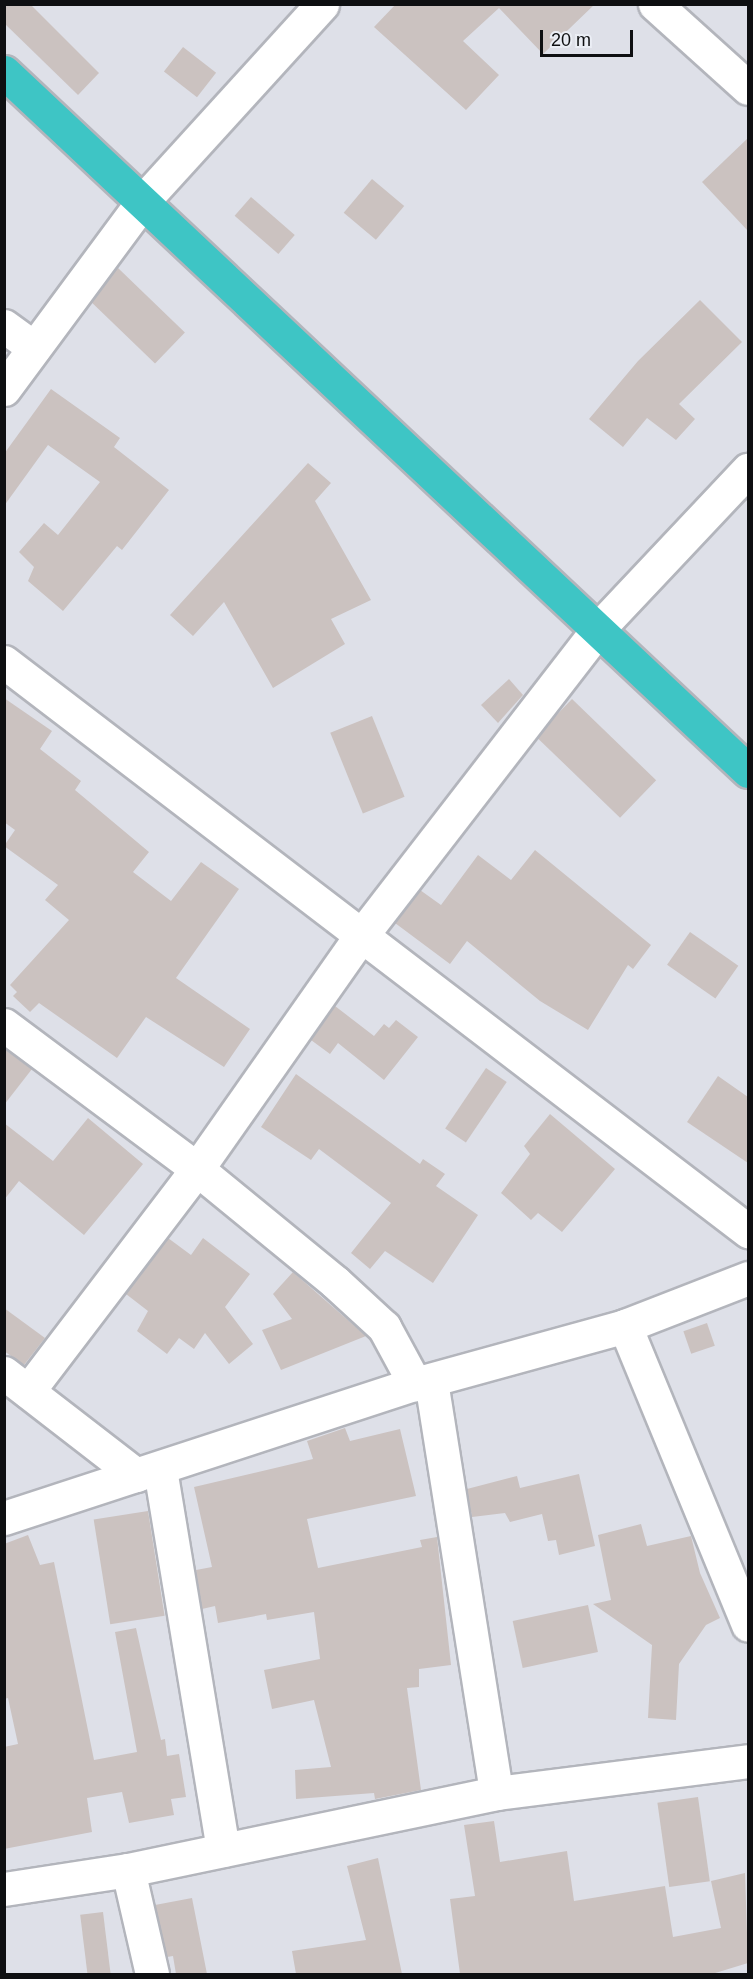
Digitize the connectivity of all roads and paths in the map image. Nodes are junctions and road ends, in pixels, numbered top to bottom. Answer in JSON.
{"nodes":[{"id":1,"x":322,"y":4,"type":"edge"},
{"id":2,"x":655,"y":4,"type":"edge"},
{"id":3,"x":4,"y":72,"type":"edge"},
{"id":4,"x":748,"y":88,"type":"edge"},
{"id":5,"x":143,"y":201,"type":"junction"},
{"id":6,"x":4,"y":326,"type":"edge"},
{"id":7,"x":34,"y":348,"type":"junction"},
{"id":8,"x":4,"y":388,"type":"edge"},
{"id":9,"x":748,"y":470,"type":"edge"},
{"id":10,"x":598,"y":629,"type":"junction"},
{"id":11,"x":4,"y":662,"type":"edge"},
{"id":12,"x":748,"y":771,"type":"edge"},
{"id":13,"x":361,"y":936,"type":"junction"},
{"id":14,"x":4,"y":1024,"type":"edge"},
{"id":15,"x":197,"y":1168,"type":"junction"},
{"id":16,"x":748,"y":1231,"type":"edge"},
{"id":17,"x":748,"y":1278,"type":"edge"},
{"id":18,"x":625,"y":1326,"type":"junction"},
{"id":19,"x":16,"y":1382,"type":"edge"},
{"id":20,"x":423,"y":1382,"type":"junction"},
{"id":21,"x":148,"y":1472,"type":"junction"},
{"id":22,"x":4,"y":1518,"type":"edge"},
{"id":23,"x":748,"y":1625,"type":"edge"},
{"id":24,"x":748,"y":1761,"type":"edge"},
{"id":25,"x":496,"y":1793,"type":"junction"},
{"id":26,"x":223,"y":1850,"type":"junction"},
{"id":27,"x":128,"y":1870,"type":"junction"},
{"id":28,"x":4,"y":1889,"type":"edge"},
{"id":29,"x":152,"y":1974,"type":"edge"}],
"edges":[{"from":1,"to":5,"type":"street"},
{"from":2,"to":4,"type":"street"},
{"from":3,"to":5,"type":"highway"},
{"from":5,"to":7,"type":"street"},
{"from":5,"to":10,"type":"highway"},
{"from":6,"to":7,"type":"street"},
{"from":7,"to":8,"type":"street"},
{"from":9,"to":10,"type":"street"},
{"from":10,"to":12,"type":"highway"},
{"from":10,"to":13,"type":"street"},
{"from":11,"to":13,"type":"street"},
{"from":13,"to":15,"type":"street"},
{"from":13,"to":16,"type":"street"},
{"from":14,"to":15,"type":"street"},
{"from":15,"to":19,"type":"street"},
{"from":15,"to":20,"type":"street"},
{"from":17,"to":18,"type":"street"},
{"from":18,"to":20,"type":"street"},
{"from":18,"to":23,"type":"street"},
{"from":19,"to":21,"type":"street"},
{"from":20,"to":21,"type":"street"},
{"from":20,"to":25,"type":"street"},
{"from":21,"to":22,"type":"street"},
{"from":21,"to":26,"type":"street"},
{"from":24,"to":25,"type":"street"},
{"from":25,"to":26,"type":"street"},
{"from":26,"to":27,"type":"street"},
{"from":27,"to":28,"type":"street"},
{"from":27,"to":29,"type":"street"}]}
